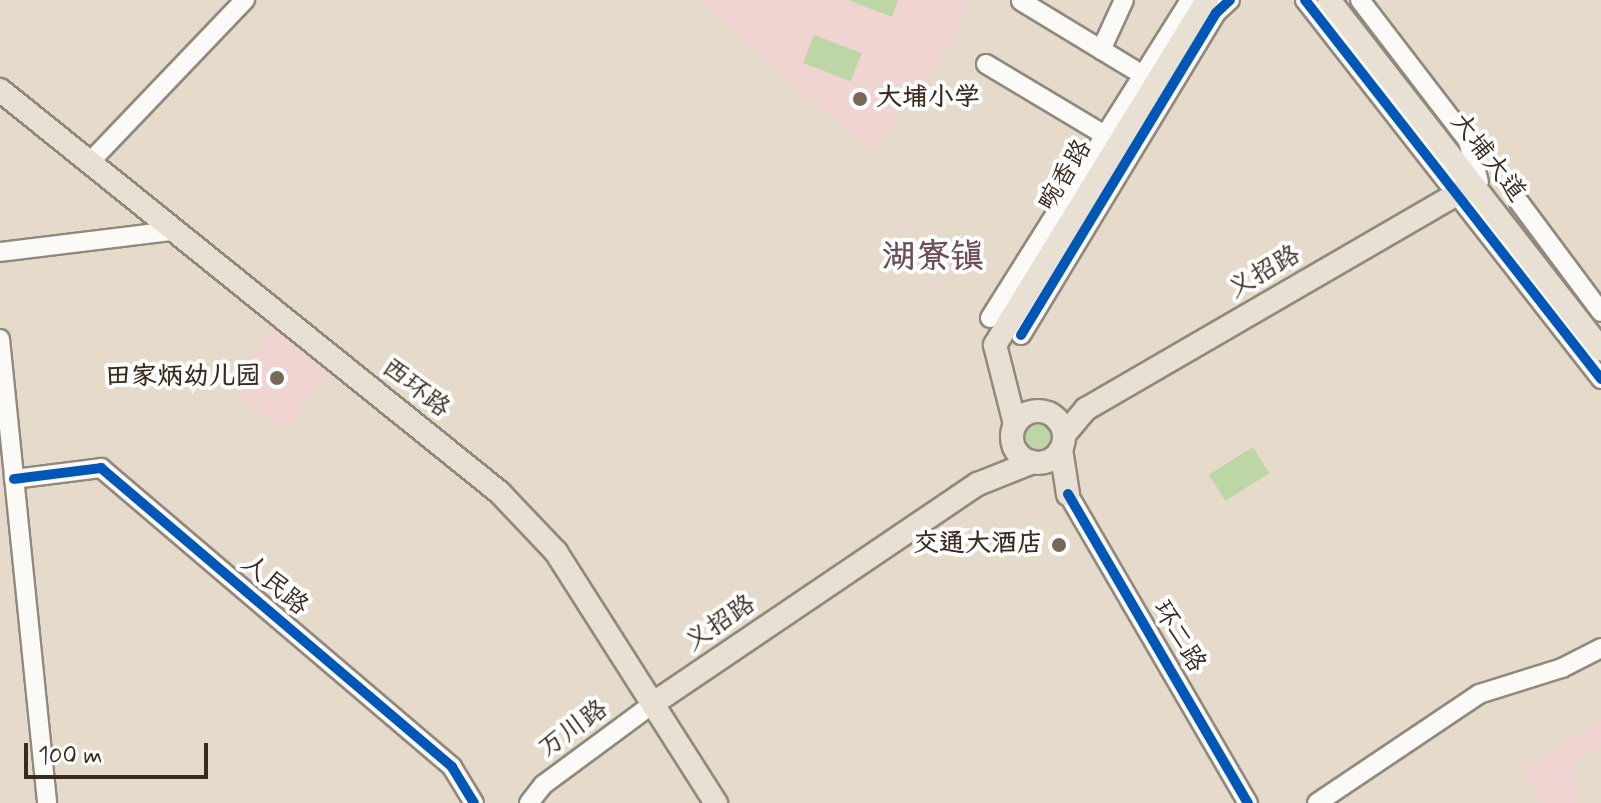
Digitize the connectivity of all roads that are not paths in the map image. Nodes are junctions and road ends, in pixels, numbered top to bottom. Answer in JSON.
{"nodes":[{"id":1,"x":245,"y":0,"type":"edge"},
{"id":2,"x":1124,"y":0,"type":"edge"},
{"id":3,"x":1203,"y":0,"type":"edge"},
{"id":4,"x":1230,"y":0,"type":"edge"},
{"id":5,"x":1305,"y":0,"type":"edge"},
{"id":6,"x":1329,"y":0,"type":"edge"},
{"id":7,"x":1337,"y":0,"type":"edge"},
{"id":8,"x":1360,"y":0,"type":"edge"},
{"id":9,"x":1021,"y":1,"type":"edge"},
{"id":10,"x":1101,"y":50,"type":"junction"},
{"id":11,"x":986,"y":64,"type":"dead end"},
{"id":12,"x":1133,"y":69,"type":"dead end"},
{"id":13,"x":0,"y":90,"type":"edge"},
{"id":14,"x":1112,"y":139,"type":"junction"},
{"id":15,"x":89,"y":163,"type":"junction"},
{"id":16,"x":1469,"y":187,"type":"junction"},
{"id":17,"x":1519,"y":202,"type":"dead end"},
{"id":18,"x":170,"y":231,"type":"junction"},
{"id":19,"x":0,"y":252,"type":"edge"},
{"id":20,"x":1601,"y":312,"type":"edge"},
{"id":21,"x":990,"y":318,"type":"dead end"},
{"id":22,"x":1021,"y":335,"type":"dead end"},
{"id":23,"x":0,"y":339,"type":"edge"},
{"id":24,"x":1601,"y":340,"type":"edge"},
{"id":25,"x":1601,"y":350,"type":"edge"},
{"id":26,"x":1601,"y":379,"type":"edge"},
{"id":27,"x":1001,"y":384,"type":"junction"},
{"id":28,"x":1086,"y":409,"type":"junction"},
{"id":29,"x":1047,"y":413,"type":"junction"},
{"id":30,"x":1014,"y":431,"type":"junction"},
{"id":31,"x":5,"y":436,"type":"edge"},
{"id":32,"x":1062,"y":442,"type":"junction"},
{"id":33,"x":1036,"y":463,"type":"junction"},
{"id":34,"x":14,"y":479,"type":"junction"},
{"id":35,"x":978,"y":484,"type":"junction"},
{"id":36,"x":1068,"y":494,"type":"junction"},
{"id":37,"x":1601,"y":648,"type":"edge"},
{"id":38,"x":654,"y":703,"type":"junction"},
{"id":39,"x":47,"y":803,"type":"edge"},
{"id":40,"x":474,"y":803,"type":"edge"},
{"id":41,"x":529,"y":803,"type":"edge"},
{"id":42,"x":716,"y":803,"type":"edge"},
{"id":43,"x":1248,"y":803,"type":"edge"},
{"id":44,"x":1317,"y":803,"type":"edge"}],
"edges":[{"from":1,"to":15,"type":"street"},
{"from":2,"to":10,"type":"street"},
{"from":3,"to":14,"type":"main road","name":"畹香路"},
{"from":4,"to":22,"type":"street"},
{"from":5,"to":16,"type":"street"},
{"from":6,"to":16,"type":"main road","name":"大埔大道"},
{"from":7,"to":16,"type":"main road","name":"大埔大道"},
{"from":8,"to":16,"type":"street"},
{"from":9,"to":10,"type":"street"},
{"from":10,"to":12,"type":"street"},
{"from":11,"to":14,"type":"street"},
{"from":13,"to":15,"type":"main road","name":"西环路"},
{"from":14,"to":21,"type":"street"},
{"from":14,"to":27,"type":"main road","name":"畹香路"},
{"from":15,"to":18,"type":"main road","name":"西环路"},
{"from":16,"to":24,"type":"main road","name":"大埔大道"},
{"from":16,"to":25,"type":"main road","name":"大埔大道"},
{"from":16,"to":26,"type":"street"},
{"from":16,"to":28,"type":"main road","name":"义招路"},
{"from":17,"to":20,"type":"street"},
{"from":18,"to":19,"type":"street"},
{"from":18,"to":38,"type":"main road","name":"西环路"},
{"from":23,"to":31,"type":"street"},
{"from":27,"to":29,"type":"main road"},
{"from":27,"to":30,"type":"main road","name":"畹香路"},
{"from":28,"to":29,"type":"main road"},
{"from":28,"to":32,"type":"main road"},
{"from":29,"to":30,"type":"main road"},
{"from":29,"to":32,"type":"main road"},
{"from":30,"to":33,"type":"main road"},
{"from":30,"to":35,"type":"main road"},
{"from":31,"to":34,"type":"street"},
{"from":32,"to":33,"type":"main road"},
{"from":32,"to":36,"type":"main road"},
{"from":33,"to":35,"type":"main road"},
{"from":33,"to":36,"type":"main road"},
{"from":34,"to":39,"type":"street"},
{"from":34,"to":40,"type":"street","name":"人民路"},
{"from":35,"to":38,"type":"main road","name":"义招路"},
{"from":36,"to":43,"type":"street","name":"环二路"},
{"from":37,"to":44,"type":"street"},
{"from":38,"to":41,"type":"street","name":"万川路"},
{"from":38,"to":42,"type":"main road","name":"西环路"}]}
